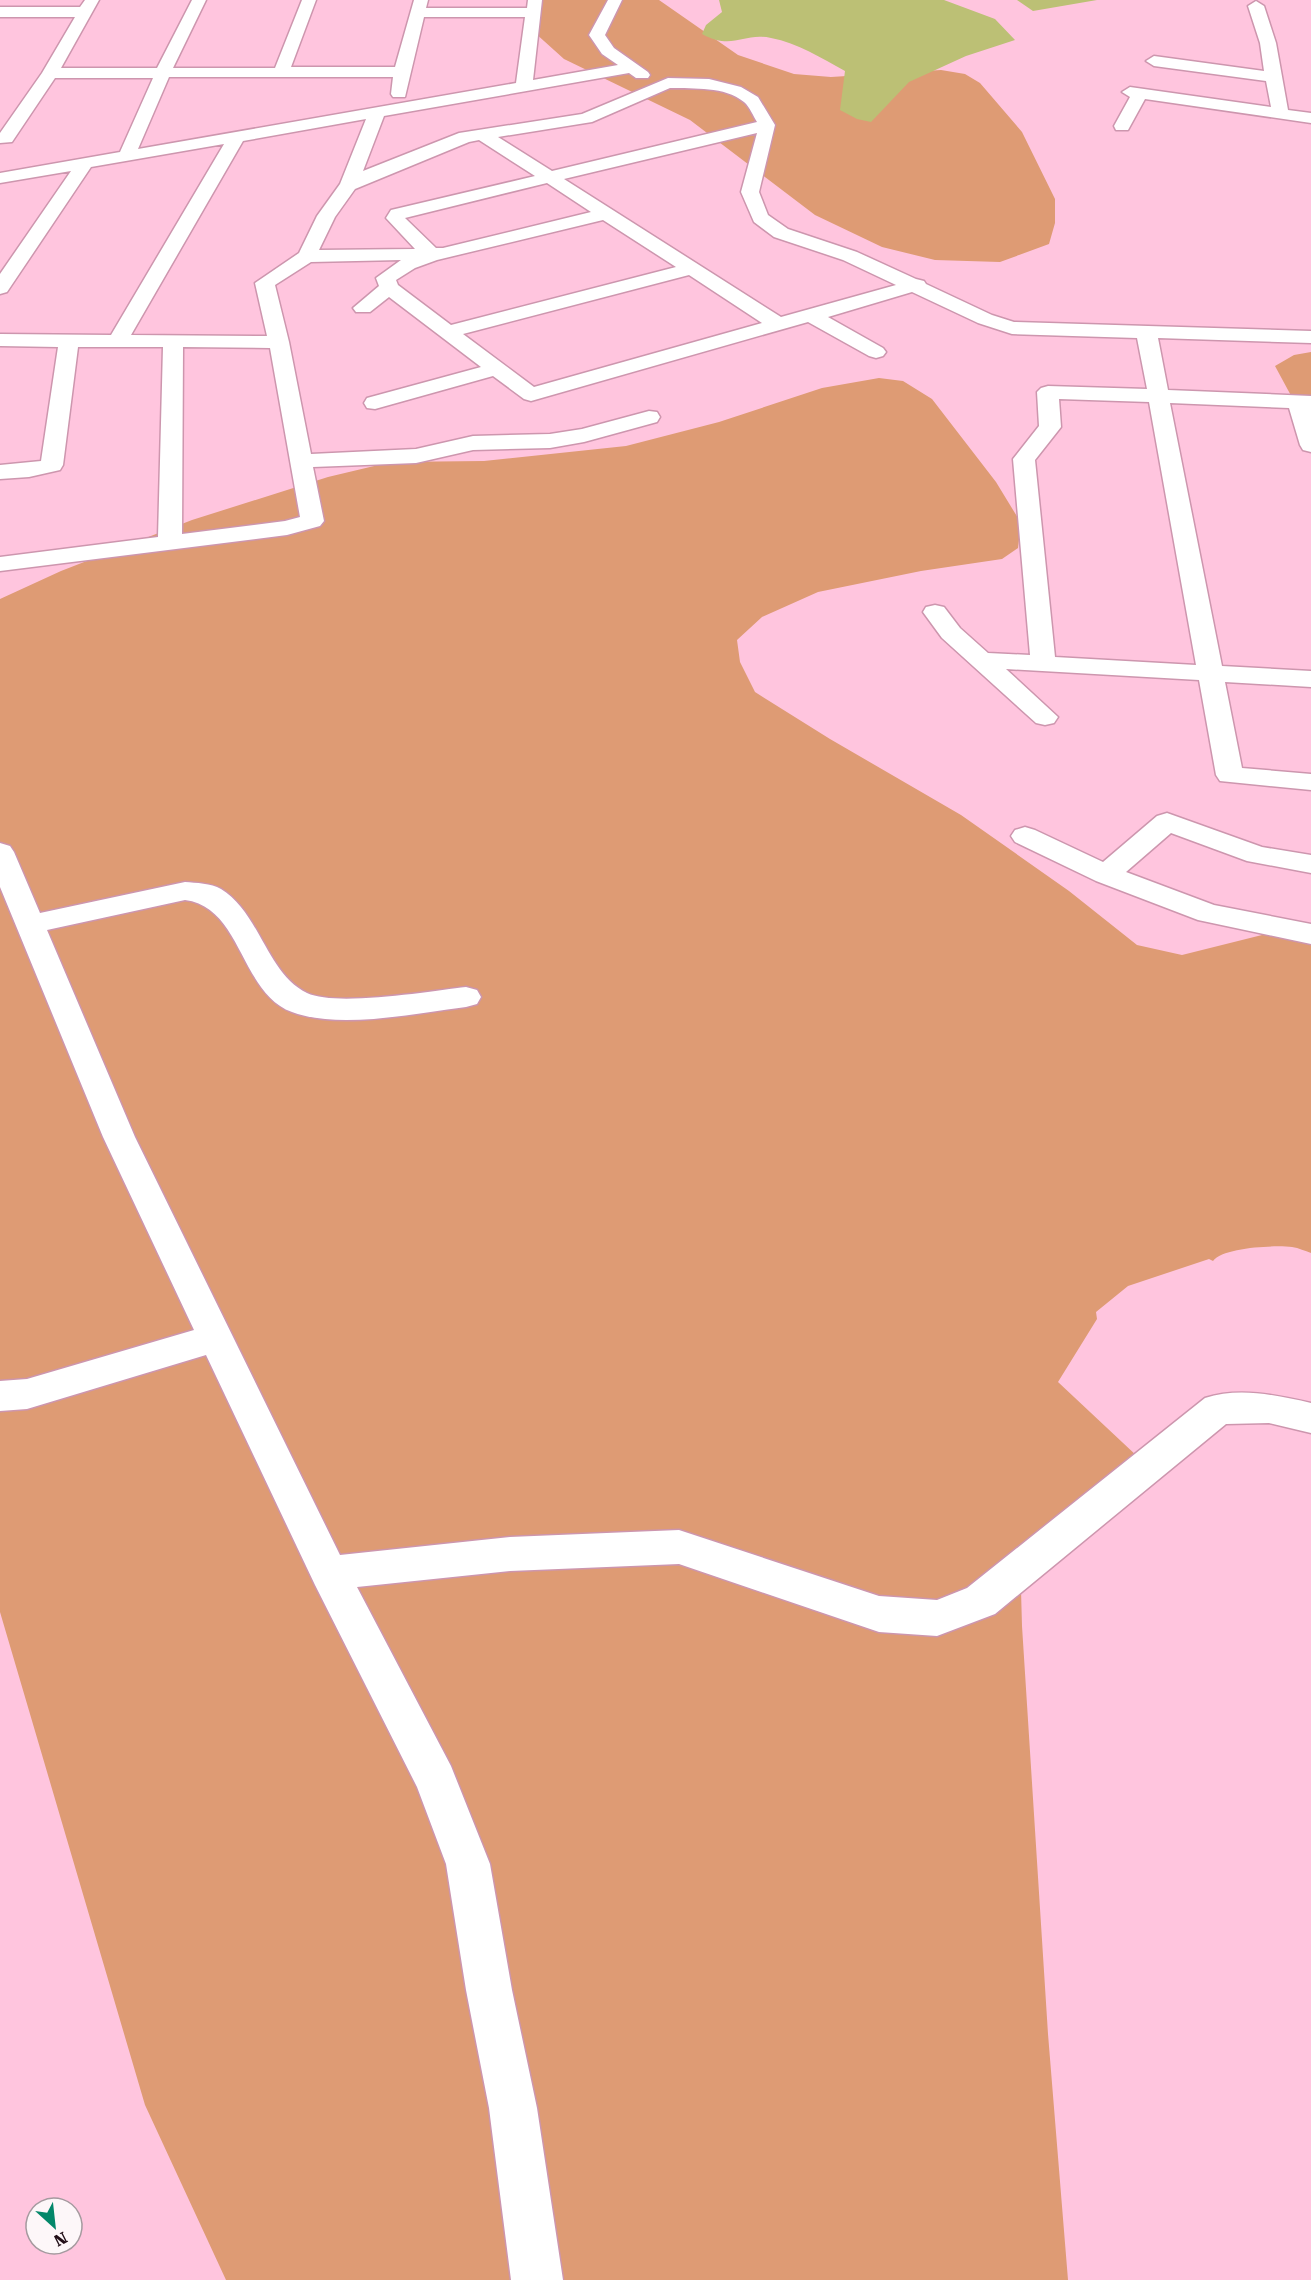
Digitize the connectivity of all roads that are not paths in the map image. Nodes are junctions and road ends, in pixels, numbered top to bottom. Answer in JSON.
{"nodes":[{"id":1,"x":199,"y":0,"type":"edge"},
{"id":2,"x":309,"y":0,"type":"edge"},
{"id":3,"x":615,"y":0,"type":"edge"},
{"id":4,"x":89,"y":6,"type":"edge"},
{"id":5,"x":534,"y":6,"type":"edge"},
{"id":6,"x":1256,"y":6,"type":"dead end"},
{"id":7,"x":420,"y":7,"type":"edge"},
{"id":8,"x":0,"y":12,"type":"edge"},
{"id":9,"x":1154,"y":61,"type":"dead end"},
{"id":10,"x":629,"y":68,"type":"junction"},
{"id":11,"x":163,"y":72,"type":"junction"},
{"id":12,"x":281,"y":72,"type":"junction"},
{"id":13,"x":402,"y":72,"type":"junction"},
{"id":14,"x":50,"y":73,"type":"junction"},
{"id":15,"x":1273,"y":77,"type":"junction"},
{"id":16,"x":668,"y":83,"type":"junction"},
{"id":17,"x":524,"y":85,"type":"junction"},
{"id":18,"x":397,"y":108,"type":"junction"},
{"id":19,"x":377,"y":111,"type":"junction"},
{"id":20,"x":1281,"y":115,"type":"junction"},
{"id":21,"x":1311,"y":118,"type":"edge"},
{"id":22,"x":767,"y":125,"type":"junction"},
{"id":23,"x":1122,"y":126,"type":"dead end"},
{"id":24,"x":482,"y":134,"type":"junction"},
{"id":25,"x":237,"y":137,"type":"junction"},
{"id":26,"x":0,"y":138,"type":"edge"},
{"id":27,"x":127,"y":155,"type":"junction"},
{"id":28,"x":85,"y":163,"type":"junction"},
{"id":29,"x":551,"y":177,"type":"junction"},
{"id":30,"x":0,"y":178,"type":"edge"},
{"id":31,"x":350,"y":185,"type":"junction"},
{"id":32,"x":605,"y":214,"type":"junction"},
{"id":33,"x":432,"y":255,"type":"junction"},
{"id":34,"x":307,"y":256,"type":"junction"},
{"id":35,"x":691,"y":269,"type":"junction"},
{"id":36,"x":917,"y":285,"type":"junction"},
{"id":37,"x":0,"y":288,"type":"edge"},
{"id":38,"x":389,"y":288,"type":"junction"},
{"id":39,"x":363,"y":308,"type":"dead end"},
{"id":40,"x":810,"y":315,"type":"junction"},
{"id":41,"x":778,"y":324,"type":"junction"},
{"id":42,"x":1146,"y":331,"type":"junction"},
{"id":43,"x":449,"y":332,"type":"junction"},
{"id":44,"x":1311,"y":337,"type":"edge"},
{"id":45,"x":0,"y":340,"type":"edge"},
{"id":46,"x":69,"y":340,"type":"junction"},
{"id":47,"x":118,"y":340,"type":"junction"},
{"id":48,"x":279,"y":342,"type":"junction"},
{"id":49,"x":173,"y":343,"type":"junction"},
{"id":50,"x":876,"y":352,"type":"dead end"},
{"id":51,"x":496,"y":369,"type":"junction"},
{"id":52,"x":1157,"y":396,"type":"junction"},
{"id":53,"x":1305,"y":402,"type":"edge"},
{"id":54,"x":375,"y":403,"type":"dead end"},
{"id":55,"x":649,"y":417,"type":"dead end"},
{"id":56,"x":1311,"y":445,"type":"edge"},
{"id":57,"x":300,"y":461,"type":"junction"},
{"id":58,"x":0,"y":472,"type":"edge"},
{"id":59,"x":170,"y":541,"type":"junction"},
{"id":60,"x":0,"y":564,"type":"edge"},
{"id":61,"x":935,"y":612,"type":"dead end"},
{"id":62,"x":982,"y":660,"type":"junction"},
{"id":63,"x":1043,"y":662,"type":"junction"},
{"id":64,"x":1211,"y":672,"type":"junction"},
{"id":65,"x":1311,"y":679,"type":"edge"},
{"id":66,"x":1045,"y":717,"type":"dead end"},
{"id":67,"x":1311,"y":782,"type":"edge"},
{"id":68,"x":1024,"y":836,"type":"dead end"},
{"id":69,"x":1,"y":855,"type":"edge"},
{"id":70,"x":1311,"y":864,"type":"edge"},
{"id":71,"x":1106,"y":875,"type":"junction"},
{"id":72,"x":32,"y":924,"type":"junction"},
{"id":73,"x":1311,"y":934,"type":"edge"},
{"id":74,"x":466,"y":997,"type":"dead end"},
{"id":75,"x":216,"y":1338,"type":"junction"},
{"id":76,"x":0,"y":1396,"type":"edge"},
{"id":77,"x":1311,"y":1418,"type":"edge"},
{"id":78,"x":329,"y":1573,"type":"junction"},
{"id":79,"x":537,"y":2280,"type":"edge"}],
"edges":[{"from":1,"to":11,"type":"street"},
{"from":2,"to":12,"type":"street"},
{"from":3,"to":10,"type":"street"},
{"from":4,"to":8,"type":"street"},
{"from":4,"to":14,"type":"street"},
{"from":5,"to":7,"type":"street"},
{"from":5,"to":17,"type":"street"},
{"from":6,"to":15,"type":"street"},
{"from":7,"to":13,"type":"street"},
{"from":9,"to":15,"type":"street"},
{"from":10,"to":16,"type":"street"},
{"from":10,"to":17,"type":"street"},
{"from":11,"to":12,"type":"street"},
{"from":11,"to":14,"type":"street"},
{"from":11,"to":27,"type":"street"},
{"from":12,"to":13,"type":"street"},
{"from":13,"to":18,"type":"street"},
{"from":14,"to":26,"type":"street"},
{"from":15,"to":20,"type":"street"},
{"from":16,"to":22,"type":"street"},
{"from":16,"to":24,"type":"street"},
{"from":17,"to":18,"type":"street"},
{"from":18,"to":19,"type":"street"},
{"from":19,"to":25,"type":"street"},
{"from":19,"to":31,"type":"street"},
{"from":20,"to":21,"type":"street"},
{"from":20,"to":23,"type":"street"},
{"from":22,"to":29,"type":"street"},
{"from":22,"to":36,"type":"street"},
{"from":24,"to":29,"type":"street"},
{"from":24,"to":31,"type":"street"},
{"from":25,"to":27,"type":"street"},
{"from":25,"to":47,"type":"street"},
{"from":27,"to":28,"type":"street"},
{"from":28,"to":30,"type":"street"},
{"from":28,"to":37,"type":"street"},
{"from":29,"to":32,"type":"street"},
{"from":29,"to":33,"type":"street"},
{"from":31,"to":34,"type":"street"},
{"from":32,"to":33,"type":"street"},
{"from":32,"to":35,"type":"street"},
{"from":33,"to":34,"type":"street"},
{"from":33,"to":38,"type":"street"},
{"from":34,"to":48,"type":"street"},
{"from":35,"to":41,"type":"street"},
{"from":35,"to":43,"type":"street"},
{"from":36,"to":40,"type":"street"},
{"from":36,"to":42,"type":"street"},
{"from":38,"to":39,"type":"street"},
{"from":38,"to":43,"type":"street"},
{"from":40,"to":41,"type":"street"},
{"from":40,"to":50,"type":"street"},
{"from":41,"to":51,"type":"street"},
{"from":42,"to":44,"type":"street"},
{"from":42,"to":52,"type":"street"},
{"from":43,"to":51,"type":"street"},
{"from":45,"to":46,"type":"street"},
{"from":46,"to":47,"type":"street"},
{"from":46,"to":58,"type":"street"},
{"from":47,"to":49,"type":"street"},
{"from":48,"to":49,"type":"street"},
{"from":48,"to":57,"type":"street"},
{"from":49,"to":59,"type":"street"},
{"from":51,"to":54,"type":"street"},
{"from":52,"to":53,"type":"street"},
{"from":52,"to":63,"type":"street"},
{"from":52,"to":64,"type":"street"},
{"from":53,"to":56,"type":"street"},
{"from":55,"to":57,"type":"street"},
{"from":57,"to":59,"type":"street"},
{"from":59,"to":60,"type":"street"},
{"from":61,"to":62,"type":"street"},
{"from":62,"to":63,"type":"street"},
{"from":62,"to":66,"type":"street"},
{"from":63,"to":64,"type":"street"},
{"from":64,"to":65,"type":"street"},
{"from":64,"to":67,"type":"street"},
{"from":68,"to":71,"type":"street"},
{"from":69,"to":72,"type":"street"},
{"from":70,"to":71,"type":"street"},
{"from":71,"to":73,"type":"street"},
{"from":72,"to":74,"type":"street"},
{"from":72,"to":75,"type":"street"},
{"from":75,"to":76,"type":"street"},
{"from":75,"to":78,"type":"street"},
{"from":77,"to":78,"type":"street"},
{"from":78,"to":79,"type":"street"}]}
